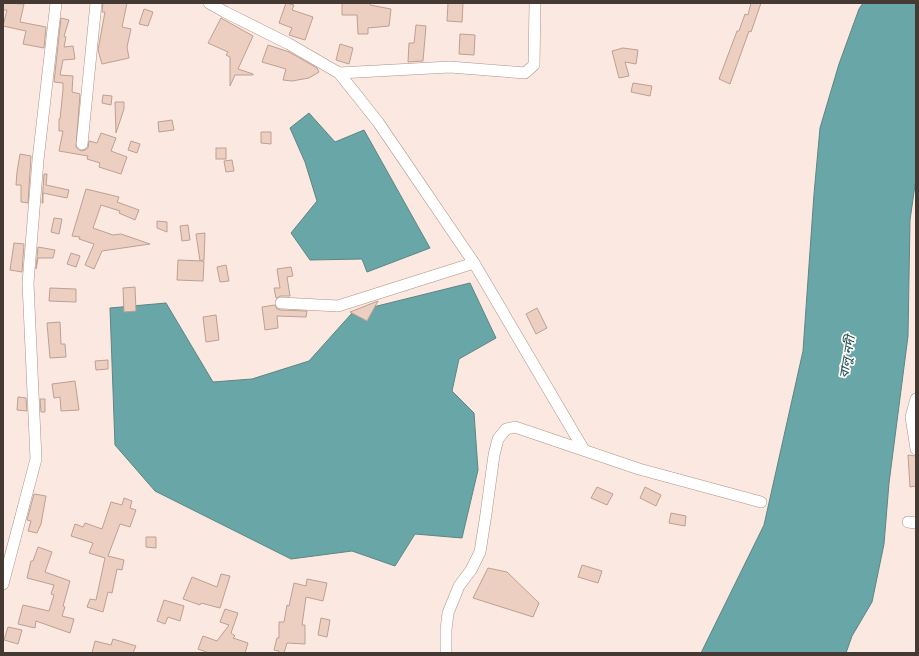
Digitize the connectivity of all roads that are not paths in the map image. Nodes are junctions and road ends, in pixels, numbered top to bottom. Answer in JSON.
{"nodes":[{"id":1,"x":56,"y":3,"type":"edge"},
{"id":2,"x":96,"y":3,"type":"edge"},
{"id":3,"x":209,"y":3,"type":"edge"},
{"id":4,"x":535,"y":3,"type":"edge"},
{"id":5,"x":339,"y":73,"type":"junction"},
{"id":6,"x":82,"y":144,"type":"dead end"},
{"id":7,"x":474,"y":263,"type":"junction"},
{"id":8,"x":281,"y":304,"type":"dead end"},
{"id":9,"x":916,"y":399,"type":"edge"},
{"id":10,"x":916,"y":449,"type":"edge"},
{"id":11,"x":584,"y":450,"type":"junction"},
{"id":12,"x":761,"y":502,"type":"dead end"},
{"id":13,"x":3,"y":584,"type":"edge"},
{"id":14,"x":446,"y":653,"type":"edge"}],
"edges":[{"from":1,"to":13,"type":"street"},
{"from":2,"to":6,"type":"street"},
{"from":3,"to":5,"type":"street"},
{"from":4,"to":5,"type":"street"},
{"from":5,"to":7,"type":"street"},
{"from":7,"to":8,"type":"street"},
{"from":7,"to":11,"type":"street"},
{"from":9,"to":10,"type":"street"},
{"from":11,"to":12,"type":"street"},
{"from":11,"to":14,"type":"street"}]}
